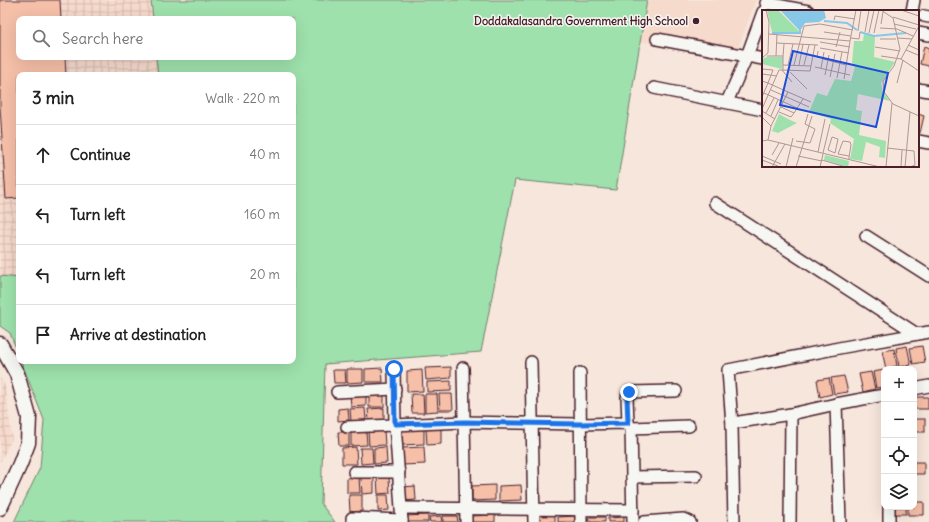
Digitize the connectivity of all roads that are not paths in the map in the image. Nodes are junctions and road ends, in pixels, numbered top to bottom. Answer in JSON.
{"nodes":[{"id":1,"x":914,"y":0,"type":"edge"},
{"id":2,"x":765,"y":6,"type":"edge"},
{"id":3,"x":799,"y":10,"type":"edge"},
{"id":4,"x":912,"y":10,"type":"edge"},
{"id":5,"x":762,"y":15,"type":"edge"},
{"id":6,"x":919,"y":33,"type":"edge"},
{"id":7,"x":929,"y":35,"type":"edge"},
{"id":8,"x":657,"y":39,"type":"dead end"},
{"id":9,"x":748,"y":56,"type":"junction"},
{"id":10,"x":762,"y":59,"type":"edge"},
{"id":11,"x":654,"y":88,"type":"dead end"},
{"id":12,"x":919,"y":89,"type":"edge"},
{"id":13,"x":929,"y":91,"type":"edge"},
{"id":14,"x":727,"y":102,"type":"junction"},
{"id":15,"x":762,"y":110,"type":"edge"},
{"id":16,"x":919,"y":141,"type":"edge"},
{"id":17,"x":929,"y":143,"type":"edge"},
{"id":18,"x":715,"y":203,"type":"dead end"},
{"id":19,"x":866,"y":236,"type":"dead end"},
{"id":20,"x":929,"y":276,"type":"edge"},
{"id":21,"x":929,"y":332,"type":"edge"},
{"id":22,"x":918,"y":334,"type":"junction"},
{"id":23,"x":0,"y":344,"type":"edge"},
{"id":24,"x":531,"y":362,"type":"dead end"},
{"id":25,"x":463,"y":368,"type":"dead end"},
{"id":26,"x":394,"y":369,"type":"dead end"},
{"id":27,"x":580,"y":373,"type":"dead end"},
{"id":28,"x":929,"y":386,"type":"edge"},
{"id":29,"x":917,"y":388,"type":"edge"},
{"id":30,"x":395,"y":389,"type":"junction"},
{"id":31,"x":676,"y":391,"type":"dead end"},
{"id":32,"x":337,"y":392,"type":"dead end"},
{"id":33,"x":881,"y":396,"type":"edge"},
{"id":34,"x":836,"y":404,"type":"junction"},
{"id":35,"x":790,"y":414,"type":"junction"},
{"id":36,"x":465,"y":422,"type":"junction"},
{"id":37,"x":532,"y":423,"type":"junction"},
{"id":38,"x":395,"y":424,"type":"junction"},
{"id":39,"x":579,"y":424,"type":"junction"},
{"id":40,"x":732,"y":424,"type":"junction"},
{"id":41,"x":630,"y":426,"type":"junction"},
{"id":42,"x":689,"y":426,"type":"dead end"},
{"id":43,"x":347,"y":427,"type":"dead end"},
{"id":44,"x":354,"y":472,"type":"dead end"},
{"id":45,"x":399,"y":472,"type":"junction"},
{"id":46,"x":696,"y":476,"type":"dead end"},
{"id":47,"x":632,"y":477,"type":"junction"},
{"id":48,"x":0,"y":508,"type":"edge"},
{"id":49,"x":401,"y":508,"type":"junction"},
{"id":50,"x":465,"y":508,"type":"junction"},
{"id":51,"x":533,"y":509,"type":"junction"},
{"id":52,"x":580,"y":509,"type":"junction"},
{"id":53,"x":633,"y":510,"type":"junction"},
{"id":54,"x":889,"y":510,"type":"edge"},
{"id":55,"x":352,"y":518,"type":"dead end"},
{"id":56,"x":402,"y":521,"type":"edge"},
{"id":57,"x":466,"y":522,"type":"edge"},
{"id":58,"x":534,"y":522,"type":"edge"},
{"id":59,"x":581,"y":522,"type":"edge"},
{"id":60,"x":633,"y":522,"type":"edge"},
{"id":61,"x":644,"y":522,"type":"edge"},
{"id":62,"x":690,"y":522,"type":"edge"},
{"id":63,"x":734,"y":522,"type":"edge"},
{"id":64,"x":790,"y":522,"type":"edge"},
{"id":65,"x":840,"y":522,"type":"edge"},
{"id":66,"x":889,"y":522,"type":"edge"}],
"edges":[{"from":1,"to":4,"type":"street"},
{"from":2,"to":3,"type":"street"},
{"from":5,"to":9,"type":"street"},
{"from":6,"to":7,"type":"street"},
{"from":8,"to":9,"type":"street"},
{"from":9,"to":10,"type":"street"},
{"from":9,"to":14,"type":"street"},
{"from":11,"to":14,"type":"street"},
{"from":12,"to":13,"type":"street"},
{"from":14,"to":15,"type":"street"},
{"from":16,"to":17,"type":"street"},
{"from":18,"to":22,"type":"street"},
{"from":19,"to":20,"type":"street"},
{"from":21,"to":22,"type":"street"},
{"from":22,"to":40,"type":"street"},
{"from":23,"to":48,"type":"main road"},
{"from":24,"to":37,"type":"street"},
{"from":25,"to":36,"type":"street"},
{"from":26,"to":30,"type":"street"},
{"from":27,"to":39,"type":"street"},
{"from":28,"to":29,"type":"street"},
{"from":30,"to":32,"type":"street"},
{"from":30,"to":38,"type":"street"},
{"from":31,"to":41,"type":"street"},
{"from":33,"to":34,"type":"street"},
{"from":34,"to":35,"type":"street"},
{"from":34,"to":65,"type":"street"},
{"from":35,"to":40,"type":"street"},
{"from":35,"to":64,"type":"street"},
{"from":36,"to":37,"type":"street"},
{"from":36,"to":38,"type":"street"},
{"from":36,"to":50,"type":"street"},
{"from":37,"to":39,"type":"street"},
{"from":37,"to":51,"type":"street"},
{"from":38,"to":43,"type":"street"},
{"from":38,"to":45,"type":"street"},
{"from":39,"to":41,"type":"street"},
{"from":39,"to":52,"type":"street"},
{"from":40,"to":63,"type":"street"},
{"from":41,"to":42,"type":"street"},
{"from":41,"to":47,"type":"street"},
{"from":44,"to":45,"type":"street"},
{"from":45,"to":49,"type":"street"},
{"from":46,"to":47,"type":"street"},
{"from":47,"to":53,"type":"street"},
{"from":49,"to":50,"type":"street"},
{"from":49,"to":56,"type":"street"},
{"from":50,"to":51,"type":"street"},
{"from":50,"to":57,"type":"street"},
{"from":51,"to":52,"type":"street"},
{"from":51,"to":58,"type":"street"},
{"from":52,"to":53,"type":"street"},
{"from":52,"to":59,"type":"street"},
{"from":53,"to":60,"type":"street"},
{"from":54,"to":66,"type":"street"},
{"from":55,"to":56,"type":"street"},
{"from":61,"to":62,"type":"street"}]}
